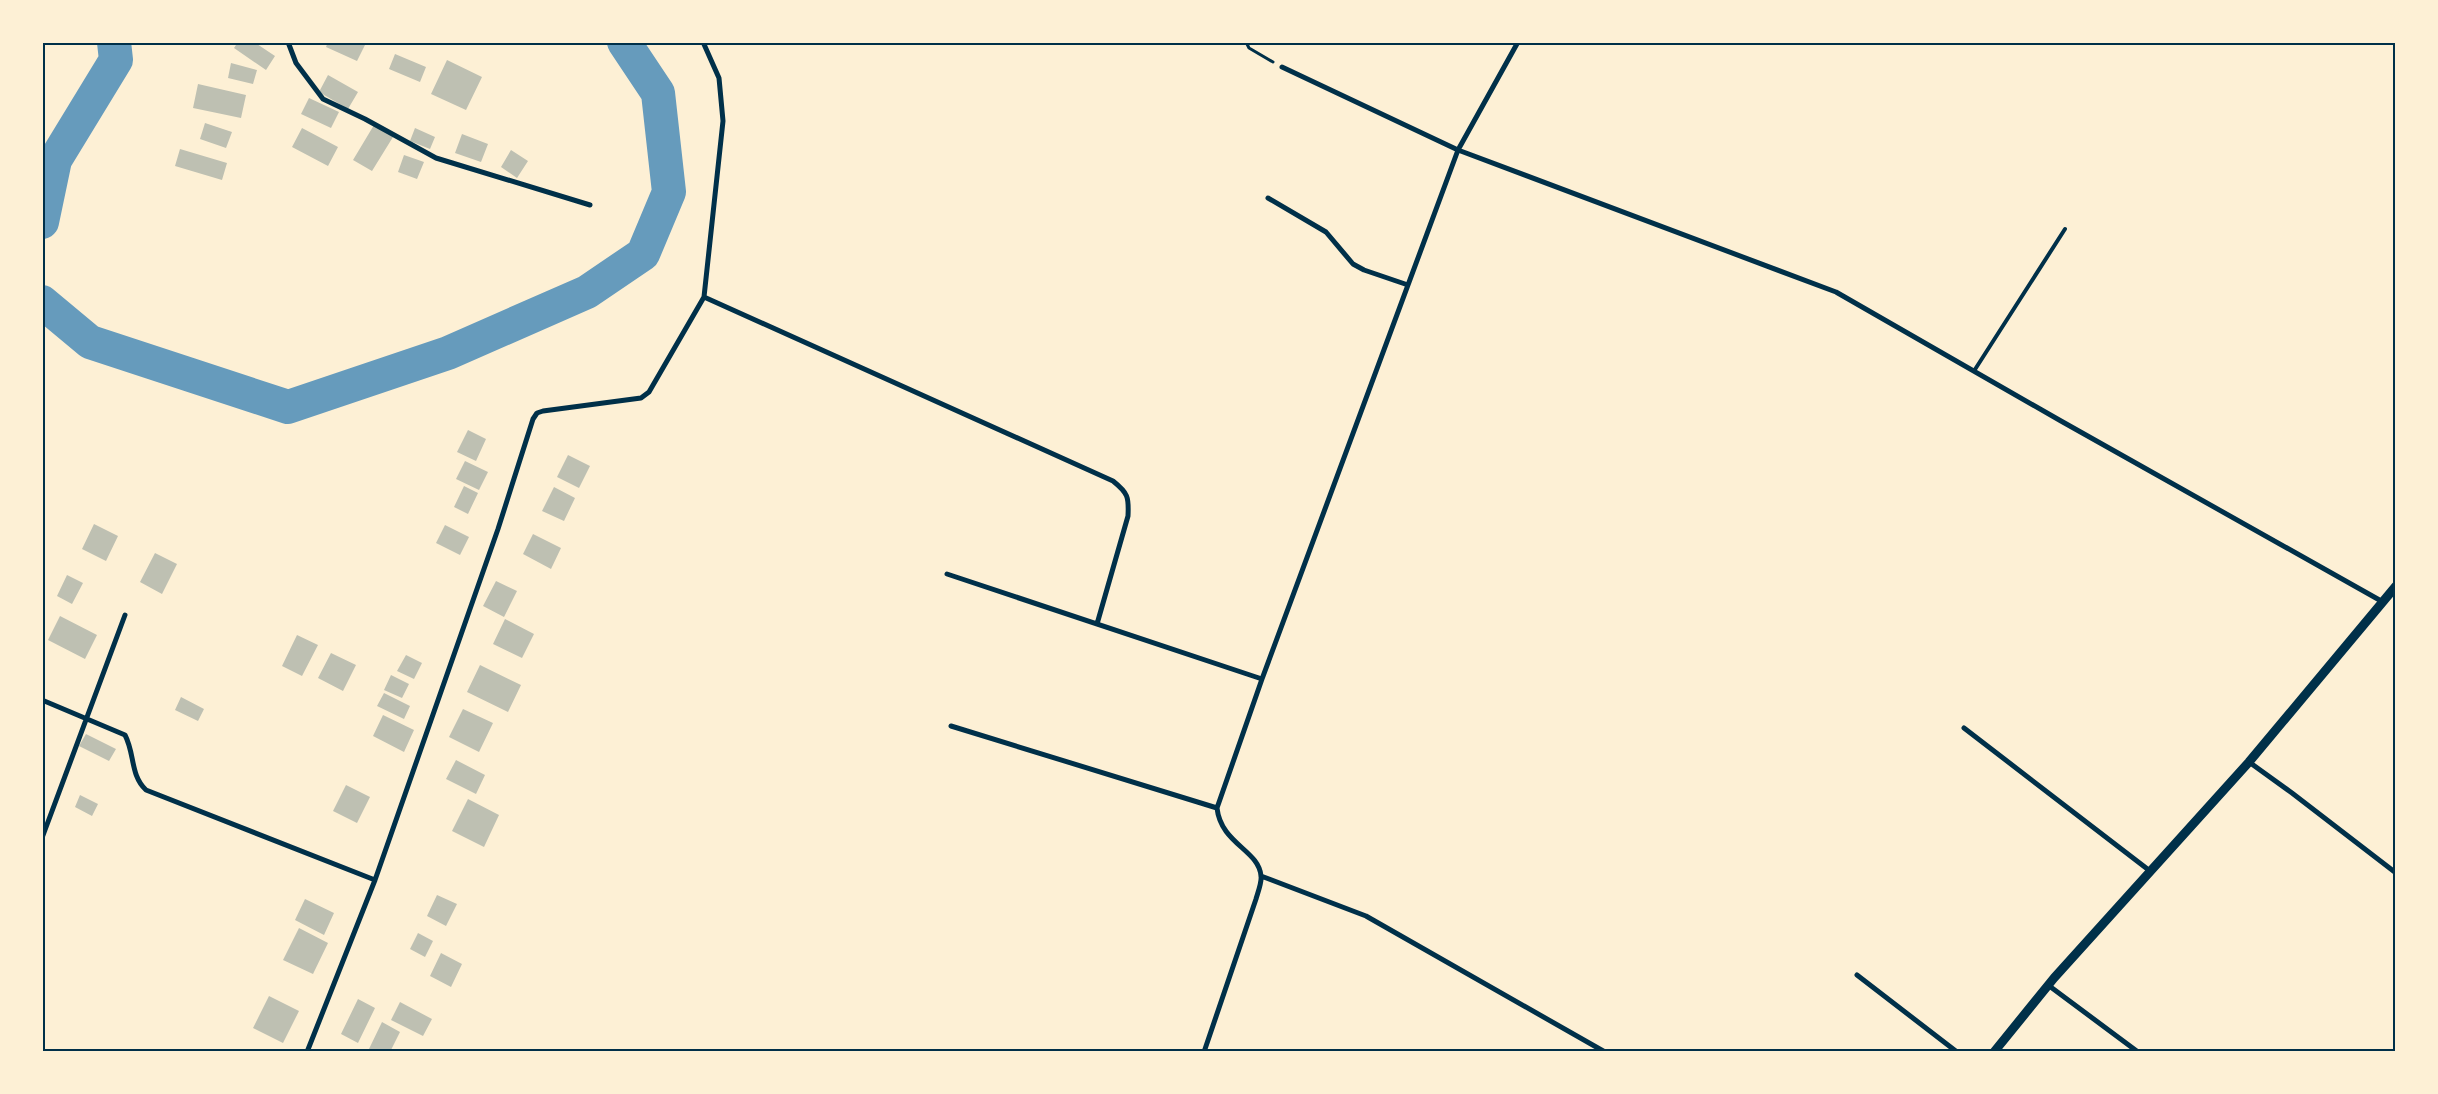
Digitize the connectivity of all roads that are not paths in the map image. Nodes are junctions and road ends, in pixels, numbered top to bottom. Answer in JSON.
{"nodes":[{"id":1,"x":288,"y":42,"type":"edge"},
{"id":2,"x":703,"y":42,"type":"edge"},
{"id":3,"x":1518,"y":42,"type":"edge"},
{"id":4,"x":1282,"y":67,"type":"road end"},
{"id":5,"x":1458,"y":150,"type":"junction"},
{"id":6,"x":1268,"y":198,"type":"dead end"},
{"id":7,"x":590,"y":205,"type":"dead end"},
{"id":8,"x":2065,"y":230,"type":"dead end"},
{"id":9,"x":1408,"y":285,"type":"junction"},
{"id":10,"x":704,"y":296,"type":"junction"},
{"id":11,"x":1974,"y":371,"type":"junction"},
{"id":12,"x":947,"y":574,"type":"dead end"},
{"id":13,"x":2396,"y":586,"type":"edge"},
{"id":14,"x":2384,"y":602,"type":"junction"},
{"id":15,"x":125,"y":616,"type":"dead end"},
{"id":16,"x":1097,"y":624,"type":"junction"},
{"id":17,"x":1262,"y":679,"type":"junction"},
{"id":18,"x":42,"y":700,"type":"edge"},
{"id":19,"x":86,"y":719,"type":"junction"},
{"id":20,"x":951,"y":726,"type":"dead end"},
{"id":21,"x":1964,"y":728,"type":"dead end"},
{"id":22,"x":2249,"y":762,"type":"junction"},
{"id":23,"x":1217,"y":808,"type":"junction"},
{"id":24,"x":42,"y":838,"type":"edge"},
{"id":25,"x":2150,"y":871,"type":"junction"},
{"id":26,"x":2396,"y":873,"type":"edge"},
{"id":27,"x":1261,"y":876,"type":"junction"},
{"id":28,"x":375,"y":880,"type":"junction"},
{"id":29,"x":1857,"y":974,"type":"dead end"},
{"id":30,"x":2048,"y":985,"type":"junction"},
{"id":31,"x":306,"y":1052,"type":"edge"},
{"id":32,"x":1204,"y":1052,"type":"edge"},
{"id":33,"x":1605,"y":1052,"type":"edge"},
{"id":34,"x":1957,"y":1052,"type":"edge"},
{"id":35,"x":1994,"y":1052,"type":"edge"},
{"id":36,"x":2138,"y":1052,"type":"edge"}],
"edges":[{"from":1,"to":7,"type":"street"},
{"from":2,"to":10,"type":"street"},
{"from":3,"to":5,"type":"street"},
{"from":4,"to":5,"type":"street"},
{"from":5,"to":9,"type":"street"},
{"from":5,"to":11,"type":"street"},
{"from":6,"to":9,"type":"street"},
{"from":8,"to":11,"type":"lane"},
{"from":9,"to":17,"type":"street"},
{"from":10,"to":16,"type":"street"},
{"from":10,"to":28,"type":"street"},
{"from":11,"to":14,"type":"street"},
{"from":12,"to":16,"type":"street"},
{"from":13,"to":14,"type":"street"},
{"from":14,"to":22,"type":"street"},
{"from":15,"to":19,"type":"street"},
{"from":16,"to":17,"type":"street"},
{"from":17,"to":23,"type":"street"},
{"from":18,"to":19,"type":"street"},
{"from":19,"to":24,"type":"street"},
{"from":19,"to":28,"type":"street"},
{"from":20,"to":23,"type":"street"},
{"from":21,"to":25,"type":"street"},
{"from":22,"to":25,"type":"street"},
{"from":22,"to":26,"type":"street"},
{"from":23,"to":27,"type":"street"},
{"from":25,"to":30,"type":"street"},
{"from":27,"to":32,"type":"street"},
{"from":27,"to":33,"type":"street"},
{"from":28,"to":31,"type":"street"},
{"from":29,"to":34,"type":"street"},
{"from":30,"to":35,"type":"street"},
{"from":30,"to":36,"type":"street"}]}
